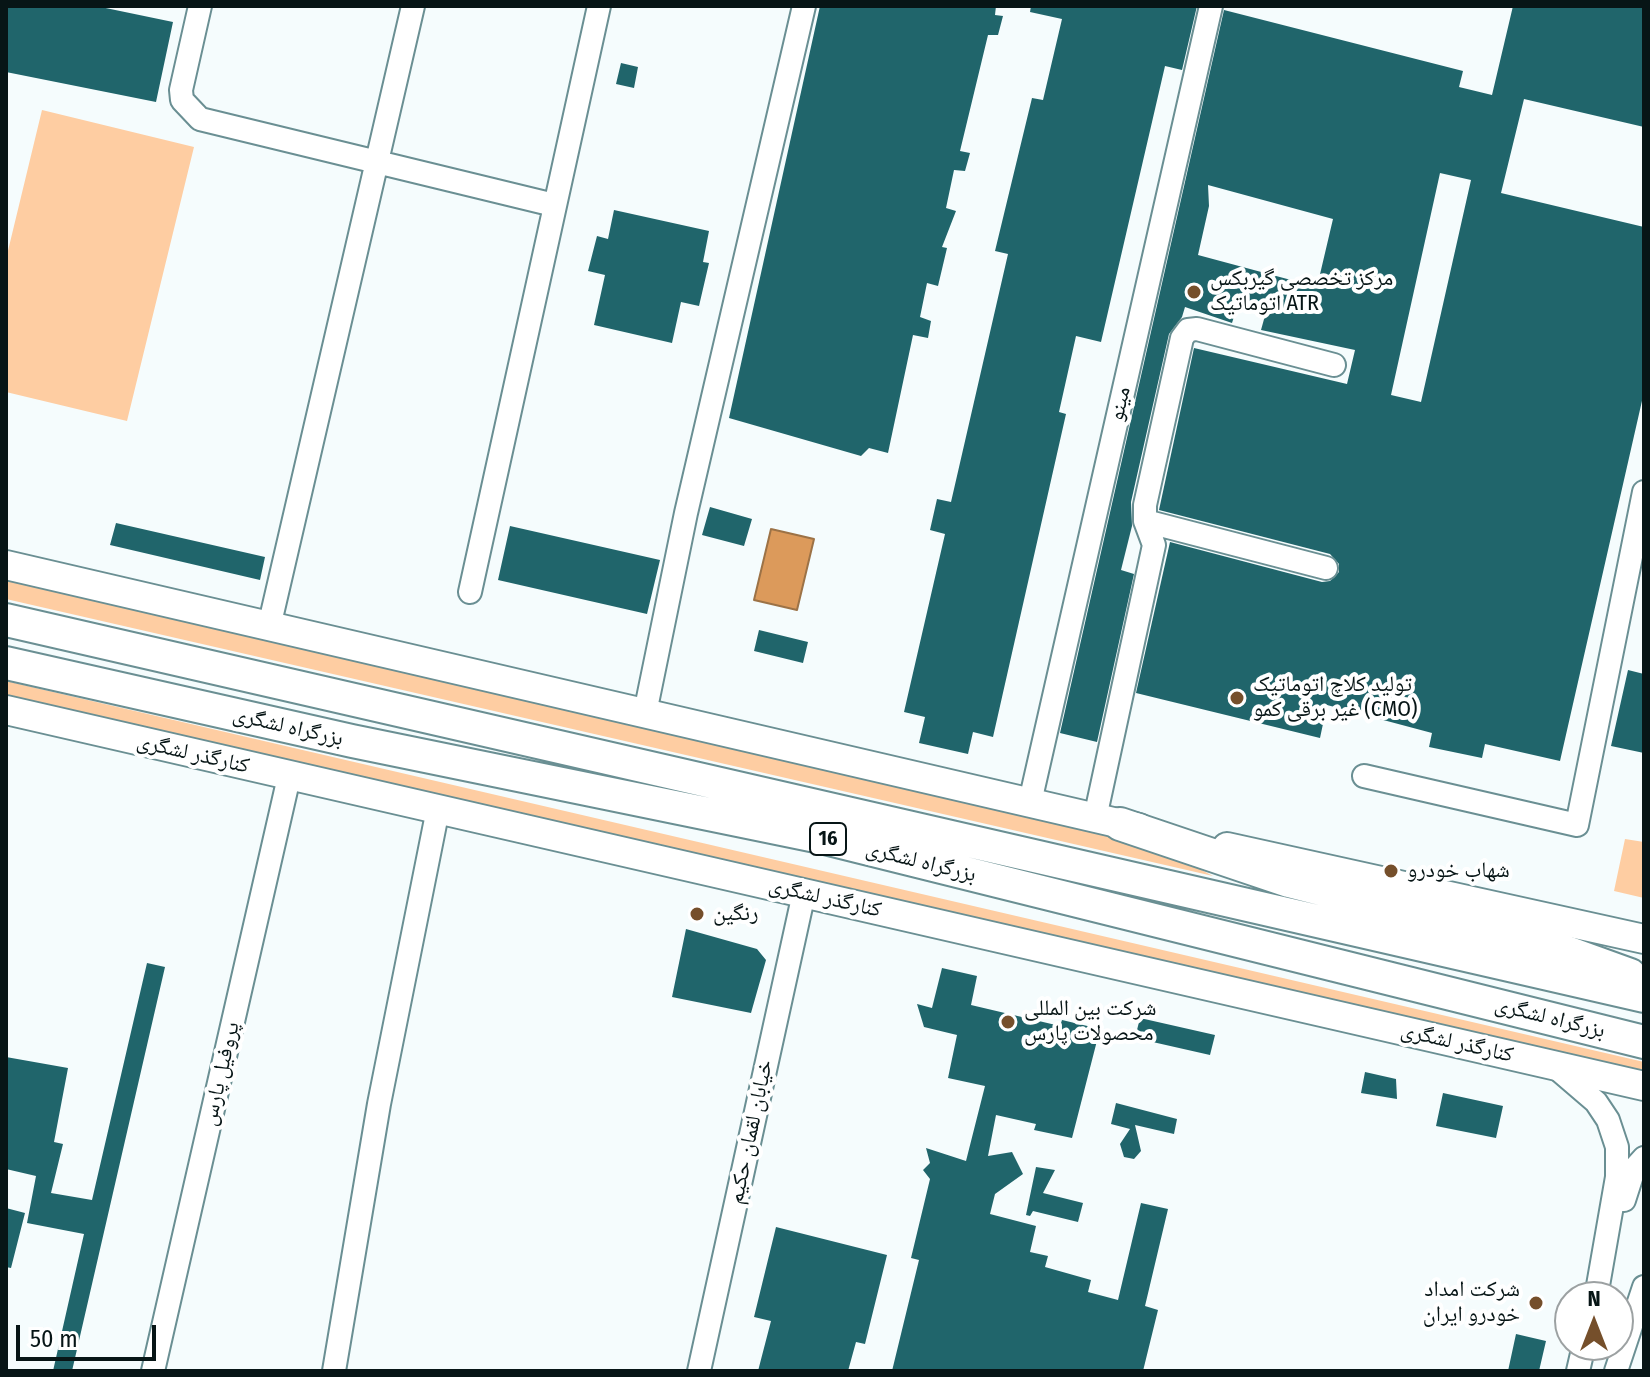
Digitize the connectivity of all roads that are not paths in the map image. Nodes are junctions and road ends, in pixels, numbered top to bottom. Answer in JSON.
{"nodes":[{"id":1,"x":200,"y":6,"type":"edge"},
{"id":2,"x":413,"y":6,"type":"edge"},
{"id":3,"x":599,"y":6,"type":"edge"},
{"id":4,"x":804,"y":6,"type":"edge"},
{"id":5,"x":1211,"y":6,"type":"edge"},
{"id":6,"x":377,"y":162,"type":"junction"},
{"id":7,"x":554,"y":205,"type":"junction"},
{"id":8,"x":1334,"y":365,"type":"dead end"},
{"id":9,"x":1644,"y":492,"type":"edge"},
{"id":10,"x":1145,"y":521,"type":"junction"},
{"id":11,"x":6,"y":565,"type":"edge"},
{"id":12,"x":1326,"y":568,"type":"dead end"},
{"id":13,"x":470,"y":592,"type":"dead end"},
{"id":14,"x":6,"y":620,"type":"edge"},
{"id":15,"x":269,"y":627,"type":"junction"},
{"id":16,"x":6,"y":663,"type":"edge"},
{"id":17,"x":6,"y":710,"type":"edge"},
{"id":18,"x":645,"y":713,"type":"junction"},
{"id":19,"x":1364,"y":776,"type":"dead end"},
{"id":20,"x":289,"y":777,"type":"junction"},
{"id":21,"x":1030,"y":802,"type":"junction"},
{"id":22,"x":438,"y":809,"type":"junction"},
{"id":23,"x":1107,"y":821,"type":"junction"},
{"id":24,"x":804,"y":893,"type":"junction"},
{"id":25,"x":1644,"y":939,"type":"edge"},
{"id":26,"x":1644,"y":980,"type":"edge"},
{"id":27,"x":1644,"y":996,"type":"edge"},
{"id":28,"x":1644,"y":1042,"type":"edge"},
{"id":29,"x":1553,"y":1065,"type":"junction"},
{"id":30,"x":1644,"y":1086,"type":"edge"},
{"id":31,"x":1644,"y":1158,"type":"edge"},
{"id":32,"x":1599,"y":1281,"type":"edge"},
{"id":33,"x":1600,"y":1281,"type":"edge"},
{"id":34,"x":1643,"y":1293,"type":"edge"},
{"id":35,"x":153,"y":1371,"type":"edge"},
{"id":36,"x":334,"y":1371,"type":"edge"},
{"id":37,"x":699,"y":1371,"type":"edge"},
{"id":38,"x":1616,"y":1371,"type":"edge"}],
"edges":[{"from":1,"to":6,"type":"street"},
{"from":2,"to":6,"type":"street"},
{"from":3,"to":7,"type":"street"},
{"from":4,"to":18,"type":"street"},
{"from":5,"to":21,"type":"street","name":"مینو"},
{"from":6,"to":7,"type":"street"},
{"from":6,"to":15,"type":"street"},
{"from":7,"to":13,"type":"street"},
{"from":8,"to":10,"type":"street"},
{"from":9,"to":19,"type":"street"},
{"from":10,"to":12,"type":"street"},
{"from":10,"to":23,"type":"street"},
{"from":11,"to":15,"type":"main road"},
{"from":14,"to":27,"type":"highway","name":"بزرگراه لشگری","number":"16"},
{"from":15,"to":18,"type":"main road"},
{"from":16,"to":28,"type":"highway","name":"بزرگراه لشگری","number":"16"},
{"from":17,"to":20,"type":"main road","name":"کنارگذر لشگری"},
{"from":18,"to":21,"type":"main road"},
{"from":20,"to":22,"type":"main road","name":"کنارگذر لشگری"},
{"from":20,"to":35,"type":"street","name":"پروفیل پارس"},
{"from":21,"to":23,"type":"main road"},
{"from":22,"to":24,"type":"main road","name":"کنارگذر لشگری"},
{"from":22,"to":36,"type":"street"},
{"from":23,"to":25,"type":"main road"},
{"from":23,"to":26,"type":"highway"},
{"from":24,"to":29,"type":"main road","name":"کنارگذر لشگری"},
{"from":24,"to":37,"type":"street","name":"خیابان لقمان حکیم"},
{"from":29,"to":30,"type":"main road","name":"کنارگذر لشگری"},
{"from":29,"to":32,"type":"street"},
{"from":31,"to":33,"type":"street"},
{"from":34,"to":38,"type":"street"}]}
